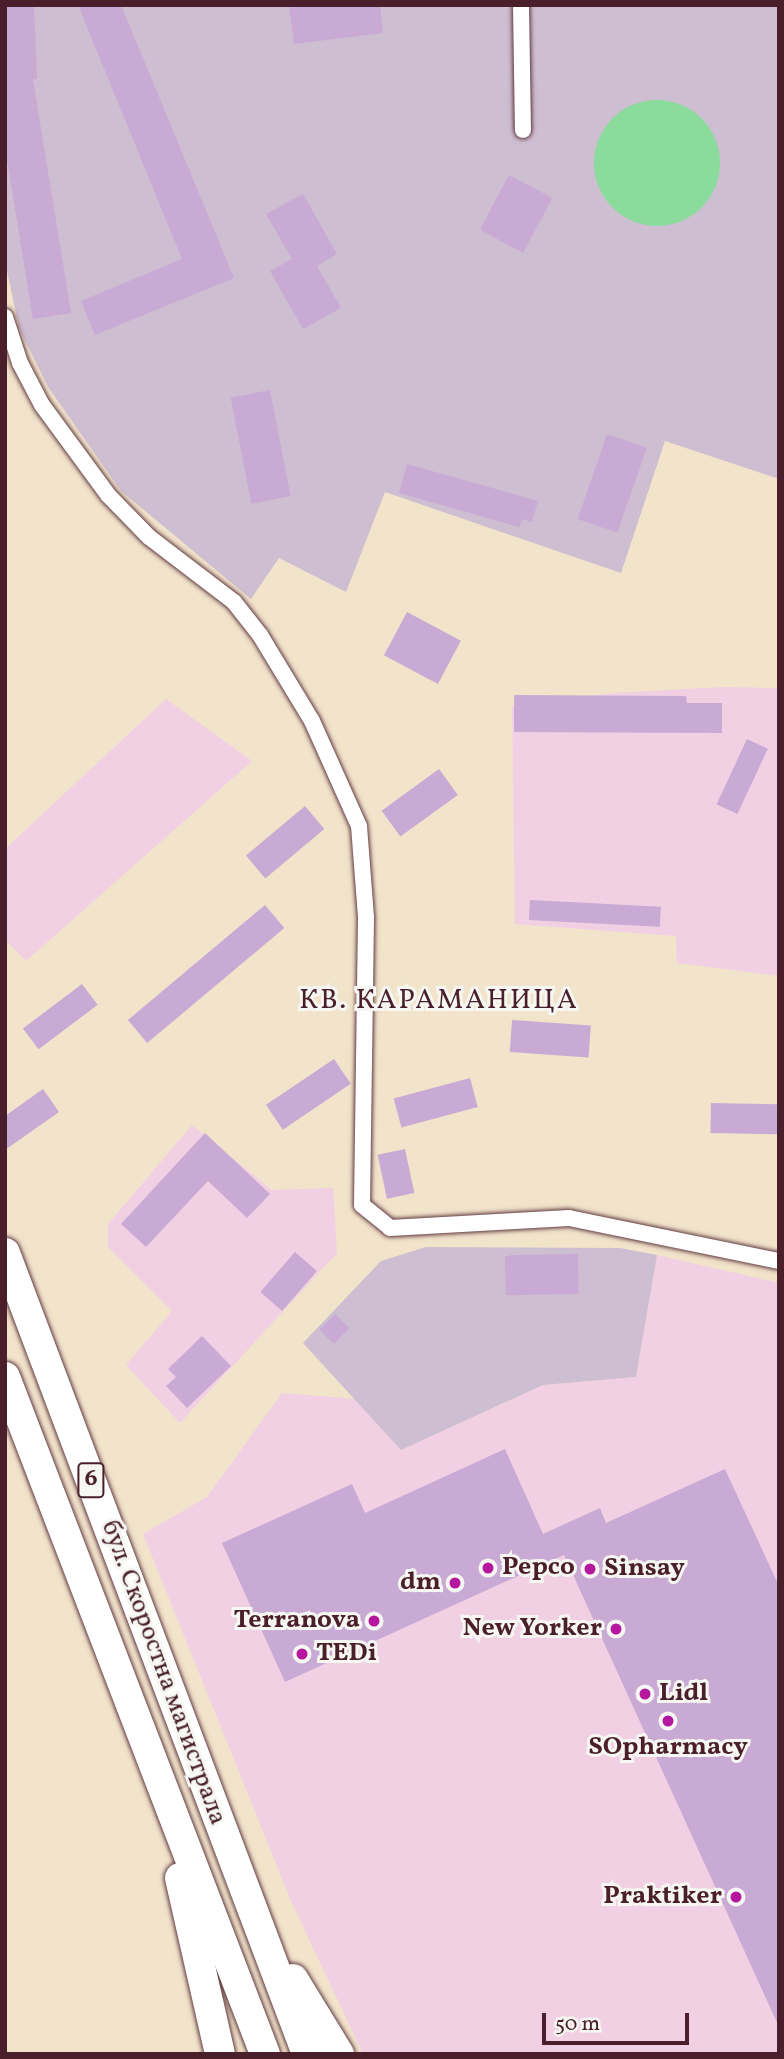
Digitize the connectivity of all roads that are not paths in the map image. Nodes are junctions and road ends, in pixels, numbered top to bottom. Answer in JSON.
{"nodes":[{"id":1,"x":521,"y":5,"type":"edge"},
{"id":2,"x":523,"y":130,"type":"dead end"},
{"id":3,"x":5,"y":317,"type":"edge"},
{"id":4,"x":5,"y":1253,"type":"edge"},
{"id":5,"x":779,"y":1261,"type":"edge"},
{"id":6,"x":5,"y":1377,"type":"edge"},
{"id":7,"x":151,"y":1751,"type":"junction"},
{"id":8,"x":254,"y":1916,"type":"junction"},
{"id":9,"x":220,"y":2054,"type":"edge"},
{"id":10,"x":265,"y":2054,"type":"edge"},
{"id":11,"x":307,"y":2054,"type":"edge"},
{"id":12,"x":339,"y":2054,"type":"edge"}],
"edges":[{"from":1,"to":2,"type":"street"},
{"from":3,"to":5,"type":"street"},
{"from":4,"to":8,"type":"highway","name":"бул. Скоростна магистрала","number":"6"},
{"from":6,"to":7,"type":"highway","name":"бул. Скоростна магистрала","number":"6"},
{"from":7,"to":9,"type":"highway"},
{"from":7,"to":10,"type":"highway","name":"бул. Скоростна магистрала","number":"6"},
{"from":8,"to":11,"type":"highway","name":"бул. Скоростна магистрала","number":"6"},
{"from":8,"to":12,"type":"highway"}]}
